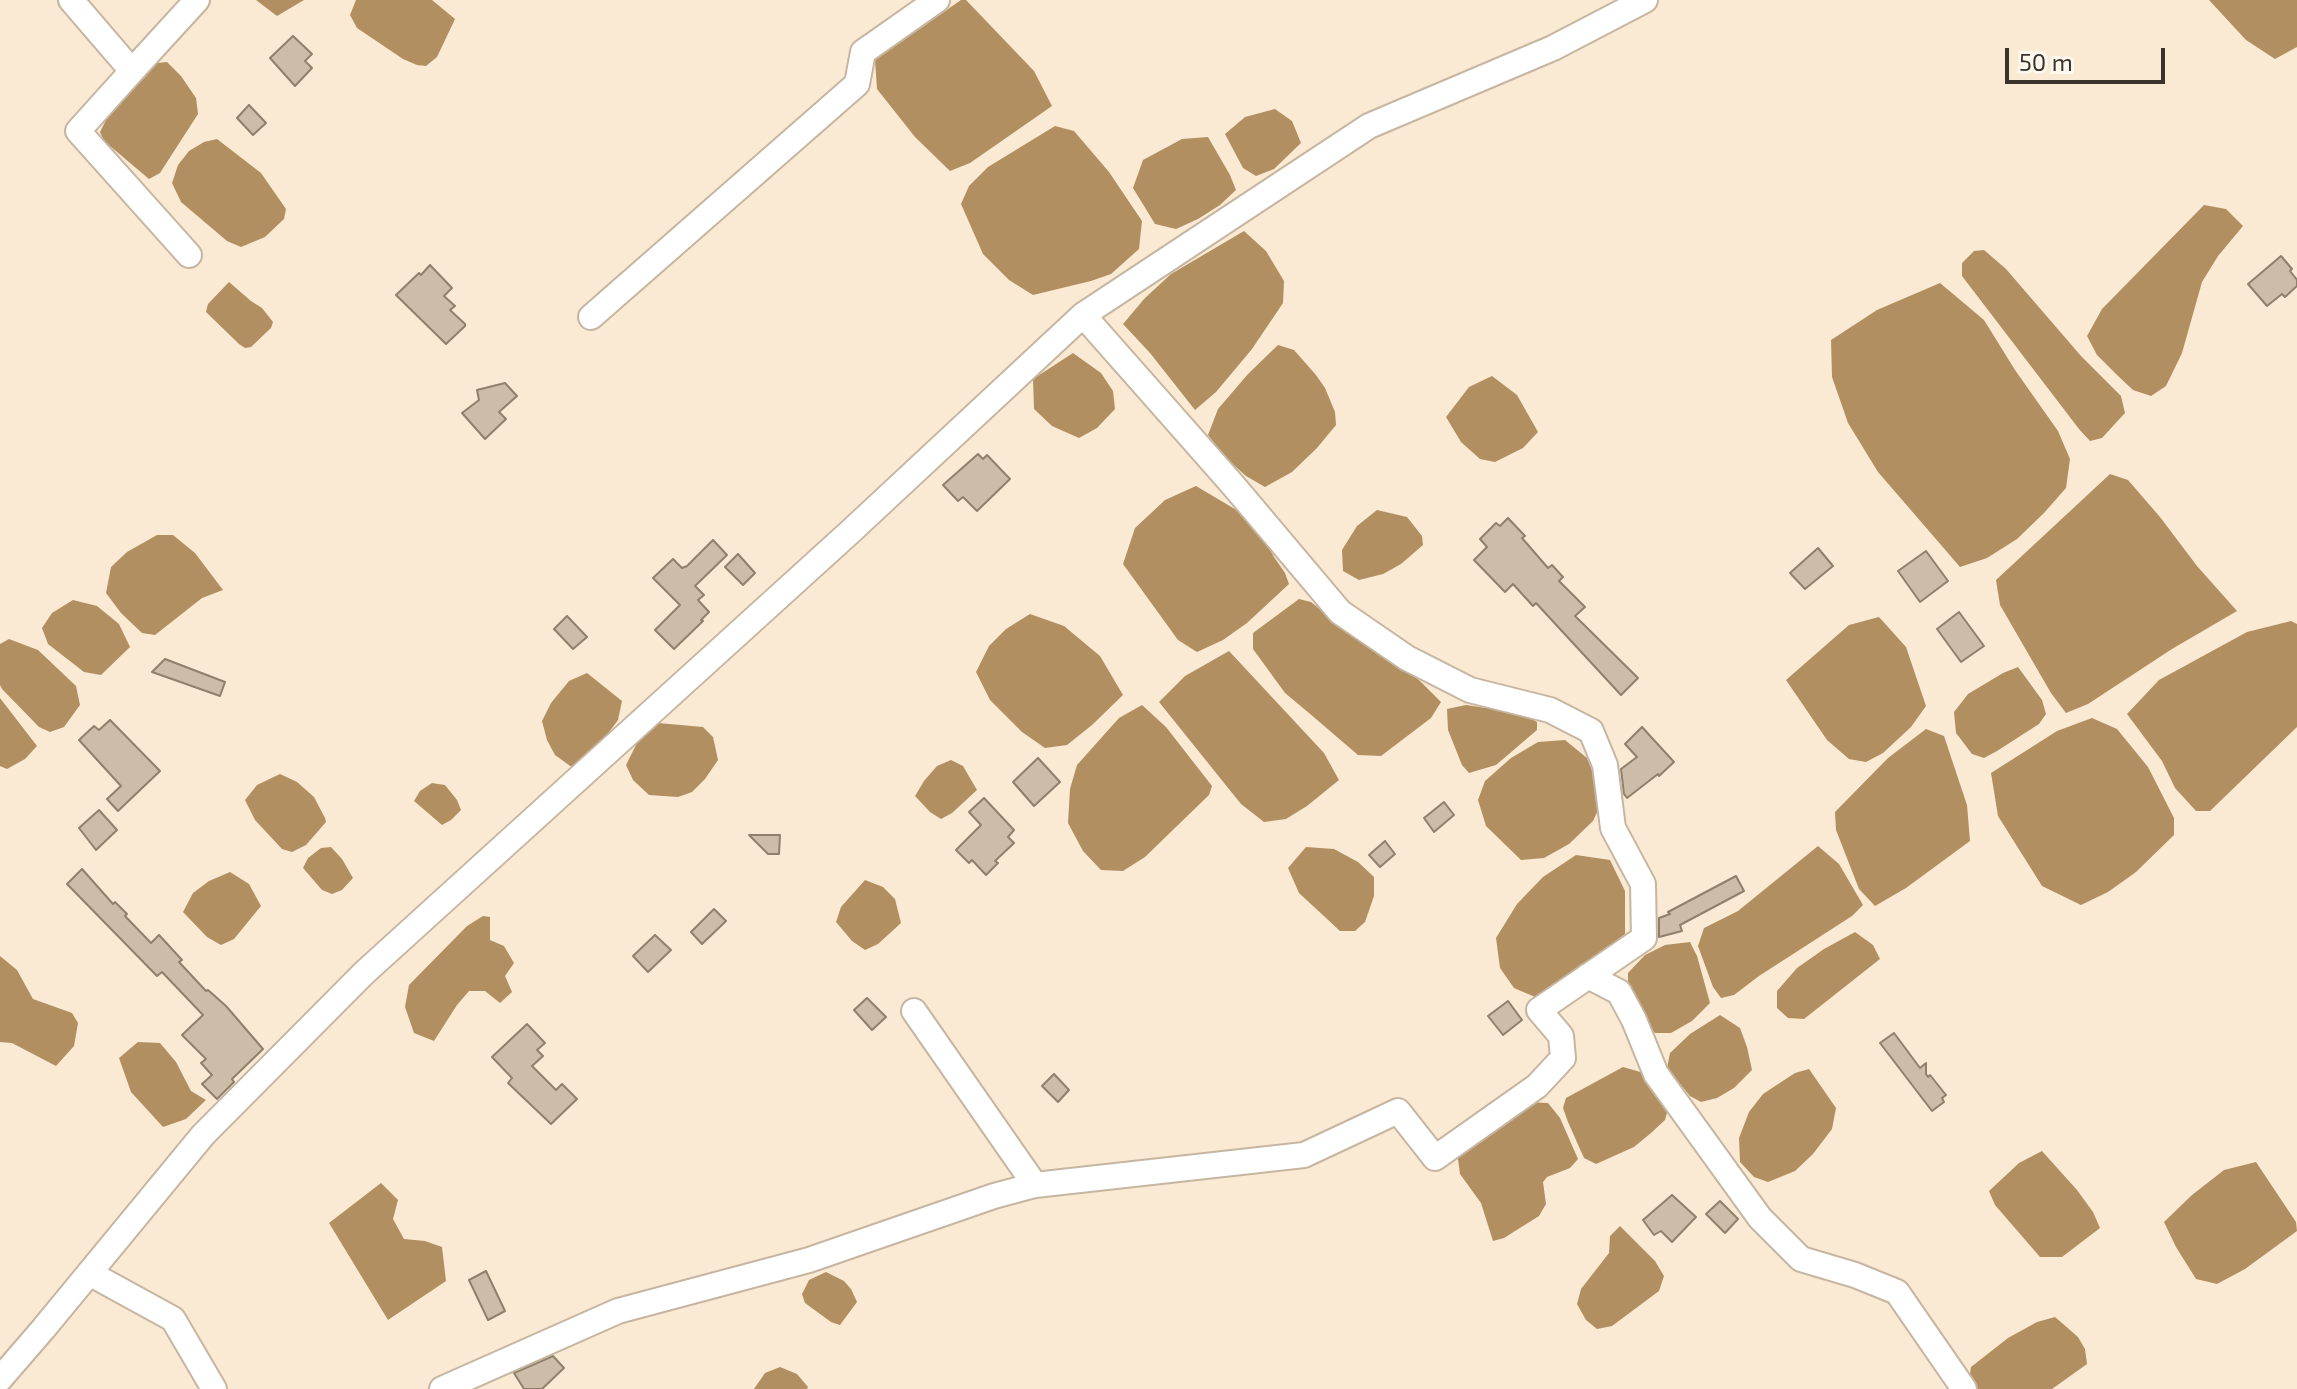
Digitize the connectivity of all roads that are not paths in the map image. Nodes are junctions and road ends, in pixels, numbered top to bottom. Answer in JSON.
{"nodes":[{"id":1,"x":71,"y":0,"type":"edge"},
{"id":2,"x":197,"y":0,"type":"edge"},
{"id":3,"x":937,"y":0,"type":"edge"},
{"id":4,"x":1645,"y":0,"type":"edge"},
{"id":5,"x":132,"y":71,"type":"junction"},
{"id":6,"x":189,"y":255,"type":"dead end"},
{"id":7,"x":1083,"y":315,"type":"junction"},
{"id":8,"x":591,"y":317,"type":"dead end"},
{"id":9,"x":1588,"y":976,"type":"junction"},
{"id":10,"x":914,"y":1011,"type":"dead end"},
{"id":11,"x":1035,"y":1185,"type":"junction"},
{"id":12,"x":89,"y":1273,"type":"junction"},
{"id":13,"x":0,"y":1379,"type":"edge"},
{"id":14,"x":214,"y":1389,"type":"edge"},
{"id":15,"x":442,"y":1389,"type":"edge"},
{"id":16,"x":1964,"y":1389,"type":"edge"}],
"edges":[{"from":1,"to":5,"type":"street"},
{"from":2,"to":5,"type":"street"},
{"from":3,"to":8,"type":"street"},
{"from":4,"to":7,"type":"street"},
{"from":5,"to":6,"type":"street"},
{"from":7,"to":9,"type":"street"},
{"from":7,"to":12,"type":"street"},
{"from":9,"to":11,"type":"street"},
{"from":9,"to":16,"type":"street"},
{"from":10,"to":11,"type":"street"},
{"from":11,"to":15,"type":"street"},
{"from":12,"to":13,"type":"street"},
{"from":12,"to":14,"type":"street"}]}
